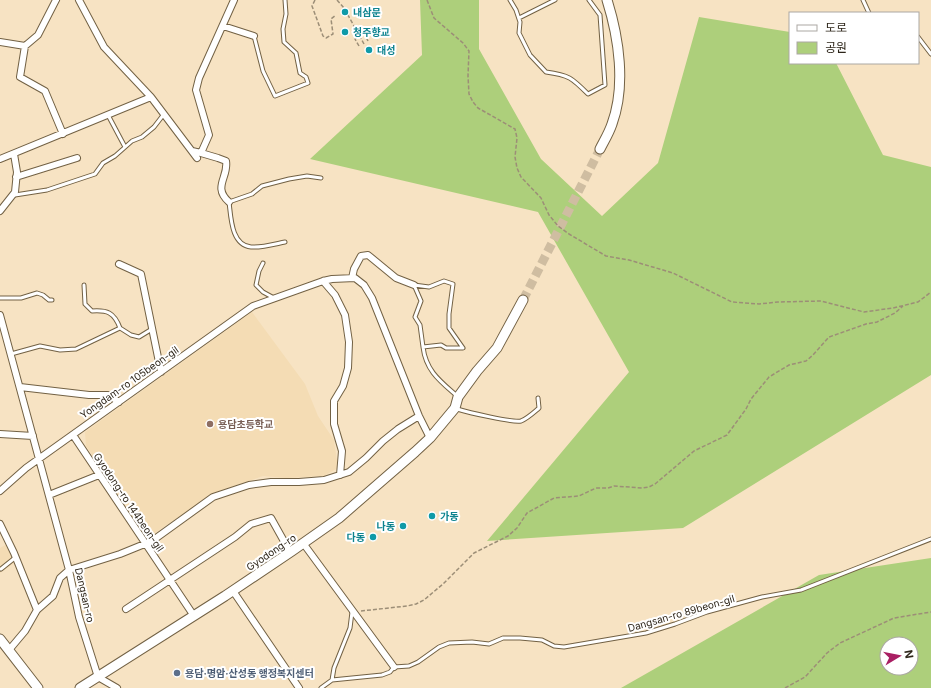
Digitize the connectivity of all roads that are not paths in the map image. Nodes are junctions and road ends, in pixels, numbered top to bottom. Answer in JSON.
{"nodes":[{"id":1,"x":56,"y":0,"type":"edge"},
{"id":2,"x":79,"y":0,"type":"edge"},
{"id":3,"x":234,"y":0,"type":"edge"},
{"id":4,"x":285,"y":0,"type":"edge"},
{"id":5,"x":510,"y":0,"type":"edge"},
{"id":6,"x":555,"y":0,"type":"edge"},
{"id":7,"x":589,"y":0,"type":"edge"},
{"id":8,"x":607,"y":0,"type":"edge"},
{"id":9,"x":863,"y":0,"type":"edge"},
{"id":10,"x":869,"y":12,"type":"edge"},
{"id":11,"x":518,"y":18,"type":"junction"},
{"id":12,"x":222,"y":26,"type":"junction"},
{"id":13,"x":254,"y":36,"type":"joint"},
{"id":14,"x":919,"y":38,"type":"edge"},
{"id":15,"x":0,"y":42,"type":"edge"},
{"id":16,"x":24,"y":46,"type":"junction"},
{"id":17,"x":931,"y":54,"type":"edge"},
{"id":18,"x":151,"y":97,"type":"junction"},
{"id":19,"x":164,"y":113,"type":"junction"},
{"id":20,"x":108,"y":115,"type":"junction"},
{"id":21,"x":63,"y":134,"type":"junction"},
{"id":22,"x":125,"y":147,"type":"junction"},
{"id":23,"x":600,"y":149,"type":"tunnel mouth"},
{"id":24,"x":14,"y":154,"type":"junction"},
{"id":25,"x":199,"y":156,"type":"junction"},
{"id":26,"x":77,"y":158,"type":"dead end"},
{"id":27,"x":0,"y":159,"type":"edge"},
{"id":28,"x":16,"y":177,"type":"junction"},
{"id":29,"x":321,"y":178,"type":"dead end"},
{"id":30,"x":14,"y":193,"type":"junction"},
{"id":31,"x":229,"y":202,"type":"junction"},
{"id":32,"x":0,"y":211,"type":"edge"},
{"id":33,"x":285,"y":242,"type":"dead end"},
{"id":34,"x":263,"y":263,"type":"dead end"},
{"id":35,"x":119,"y":264,"type":"dead end"},
{"id":36,"x":352,"y":278,"type":"junction"},
{"id":37,"x":323,"y":281,"type":"junction"},
{"id":38,"x":84,"y":285,"type":"dead end"},
{"id":39,"x":414,"y":285,"type":"junction"},
{"id":40,"x":0,"y":298,"type":"edge"},
{"id":41,"x":275,"y":298,"type":"junction"},
{"id":42,"x":52,"y":300,"type":"dead end"},
{"id":43,"x":523,"y":300,"type":"tunnel mouth"},
{"id":44,"x":0,"y":315,"type":"edge"},
{"id":45,"x":120,"y":328,"type":"junction"},
{"id":46,"x":152,"y":329,"type":"junction"},
{"id":47,"x":423,"y":347,"type":"junction"},
{"id":48,"x":11,"y":354,"type":"junction"},
{"id":49,"x":161,"y":372,"type":"junction"},
{"id":50,"x":20,"y":387,"type":"junction"},
{"id":51,"x":458,"y":397,"type":"junction"},
{"id":52,"x":538,"y":398,"type":"dead end"},
{"id":53,"x":119,"y":402,"type":"junction"},
{"id":54,"x":455,"y":408,"type":"junction"},
{"id":55,"x":419,"y":416,"type":"junction"},
{"id":56,"x":0,"y":434,"type":"edge"},
{"id":57,"x":72,"y":435,"type":"junction"},
{"id":58,"x":33,"y":436,"type":"junction"},
{"id":59,"x":430,"y":438,"type":"junction"},
{"id":60,"x":39,"y":458,"type":"junction"},
{"id":61,"x":99,"y":475,"type":"junction"},
{"id":62,"x":340,"y":475,"type":"junction"},
{"id":63,"x":0,"y":491,"type":"edge"},
{"id":64,"x":49,"y":495,"type":"junction"},
{"id":65,"x":0,"y":524,"type":"edge"},
{"id":66,"x":931,"y":539,"type":"edge"},
{"id":67,"x":303,"y":543,"type":"junction"},
{"id":68,"x":145,"y":544,"type":"junction"},
{"id":69,"x":290,"y":552,"type":"junction"},
{"id":70,"x":16,"y":557,"type":"junction"},
{"id":71,"x":1,"y":569,"type":"dead end"},
{"id":72,"x":69,"y":570,"type":"junction"},
{"id":73,"x":170,"y":580,"type":"junction"},
{"id":74,"x":233,"y":591,"type":"junction"},
{"id":75,"x":126,"y":609,"type":"dead end"},
{"id":76,"x":37,"y":610,"type":"junction"},
{"id":77,"x":355,"y":610,"type":"junction"},
{"id":78,"x":194,"y":616,"type":"junction"},
{"id":79,"x":3,"y":645,"type":"edge"},
{"id":80,"x":394,"y":666,"type":"junction"},
{"id":81,"x":98,"y":677,"type":"junction"},
{"id":82,"x":332,"y":680,"type":"junction"},
{"id":83,"x":38,"y":688,"type":"edge"},
{"id":84,"x":80,"y":688,"type":"edge"},
{"id":85,"x":117,"y":688,"type":"edge"},
{"id":86,"x":299,"y":688,"type":"edge"},
{"id":87,"x":321,"y":688,"type":"edge"}],
"edges":[{"from":1,"to":16,"type":"street"},
{"from":2,"to":18,"type":"street"},
{"from":3,"to":12,"type":"street"},
{"from":4,"to":13,"type":"lane"},
{"from":5,"to":11,"type":"lane"},
{"from":6,"to":11,"type":"lane"},
{"from":7,"to":11,"type":"lane"},
{"from":8,"to":23,"type":"street"},
{"from":9,"to":10,"type":"lane"},
{"from":12,"to":13,"type":"street"},
{"from":12,"to":25,"type":"street"},
{"from":14,"to":17,"type":"lane"},
{"from":15,"to":16,"type":"street"},
{"from":16,"to":21,"type":"street"},
{"from":18,"to":19,"type":"street"},
{"from":18,"to":20,"type":"street"},
{"from":19,"to":22,"type":"lane"},
{"from":19,"to":25,"type":"street"},
{"from":20,"to":21,"type":"street"},
{"from":20,"to":22,"type":"lane"},
{"from":21,"to":24,"type":"street"},
{"from":22,"to":30,"type":"lane"},
{"from":24,"to":27,"type":"street"},
{"from":24,"to":28,"type":"street"},
{"from":25,"to":31,"type":"street"},
{"from":26,"to":28,"type":"street"},
{"from":28,"to":30,"type":"street"},
{"from":29,"to":31,"type":"lane"},
{"from":30,"to":32,"type":"street"},
{"from":31,"to":33,"type":"lane"},
{"from":34,"to":41,"type":"lane"},
{"from":35,"to":46,"type":"street"},
{"from":36,"to":37,"type":"street","name":"Yongdam-ro 105beon-gil"},
{"from":36,"to":39,"type":"street"},
{"from":36,"to":55,"type":"street"},
{"from":37,"to":41,"type":"street","name":"Yongdam-ro 105beon-gil"},
{"from":37,"to":62,"type":"street"},
{"from":38,"to":45,"type":"lane"},
{"from":39,"to":47,"type":"lane"},
{"from":39,"to":47,"type":"lane"},
{"from":40,"to":42,"type":"lane"},
{"from":41,"to":49,"type":"street","name":"Yongdam-ro 105beon-gil"},
{"from":43,"to":51,"type":"street","name":"Gyodong-ro"},
{"from":44,"to":48,"type":"street","name":"Dangsan-ro"},
{"from":45,"to":46,"type":"lane"},
{"from":45,"to":48,"type":"lane"},
{"from":46,"to":49,"type":"street"},
{"from":47,"to":51,"type":"lane"},
{"from":48,"to":50,"type":"street","name":"Dangsan-ro"},
{"from":49,"to":53,"type":"street","name":"Yongdam-ro 105beon-gil"},
{"from":50,"to":53,"type":"street"},
{"from":50,"to":58,"type":"street","name":"Dangsan-ro"},
{"from":51,"to":54,"type":"street","name":"Gyodong-ro"},
{"from":52,"to":54,"type":"lane"},
{"from":53,"to":57,"type":"street","name":"Yongdam-ro 105beon-gil"},
{"from":54,"to":59,"type":"street","name":"Gyodong-ro"},
{"from":55,"to":59,"type":"street"},
{"from":55,"to":62,"type":"street"},
{"from":56,"to":58,"type":"street"},
{"from":57,"to":60,"type":"street","name":"Yongdam-ro 105beon-gil"},
{"from":57,"to":61,"type":"street","name":"Gyodong-ro 144beon-gil"},
{"from":58,"to":60,"type":"street","name":"Dangsan-ro"},
{"from":59,"to":67,"type":"street","name":"Gyodong-ro"},
{"from":60,"to":63,"type":"street","name":"Yongdam-ro 105beon-gil"},
{"from":60,"to":64,"type":"street","name":"Dangsan-ro"},
{"from":61,"to":64,"type":"street"},
{"from":61,"to":68,"type":"street","name":"Gyodong-ro 144beon-gil"},
{"from":62,"to":68,"type":"street"},
{"from":64,"to":72,"type":"street","name":"Dangsan-ro"},
{"from":65,"to":70,"type":"street"},
{"from":66,"to":80,"type":"lane","name":"Dangsan-ro 89beon-gil"},
{"from":67,"to":69,"type":"street","name":"Gyodong-ro"},
{"from":67,"to":77,"type":"street"},
{"from":68,"to":72,"type":"street"},
{"from":68,"to":73,"type":"street","name":"Gyodong-ro 144beon-gil"},
{"from":69,"to":73,"type":"street"},
{"from":69,"to":74,"type":"street","name":"Gyodong-ro"},
{"from":70,"to":71,"type":"lane"},
{"from":70,"to":76,"type":"street"},
{"from":72,"to":76,"type":"street"},
{"from":72,"to":81,"type":"street","name":"Dangsan-ro"},
{"from":73,"to":75,"type":"street"},
{"from":73,"to":78,"type":"street","name":"Gyodong-ro 144beon-gil"},
{"from":74,"to":78,"type":"street","name":"Gyodong-ro"},
{"from":74,"to":86,"type":"street"},
{"from":76,"to":79,"type":"street"},
{"from":77,"to":80,"type":"street"},
{"from":77,"to":82,"type":"lane"},
{"from":78,"to":81,"type":"street","name":"Gyodong-ro"},
{"from":79,"to":83,"type":"street"},
{"from":80,"to":82,"type":"lane","name":"Dangsan-ro 89beon-gil"},
{"from":81,"to":84,"type":"street","name":"Gyodong-ro"},
{"from":81,"to":85,"type":"street"},
{"from":82,"to":87,"type":"lane"}]}
